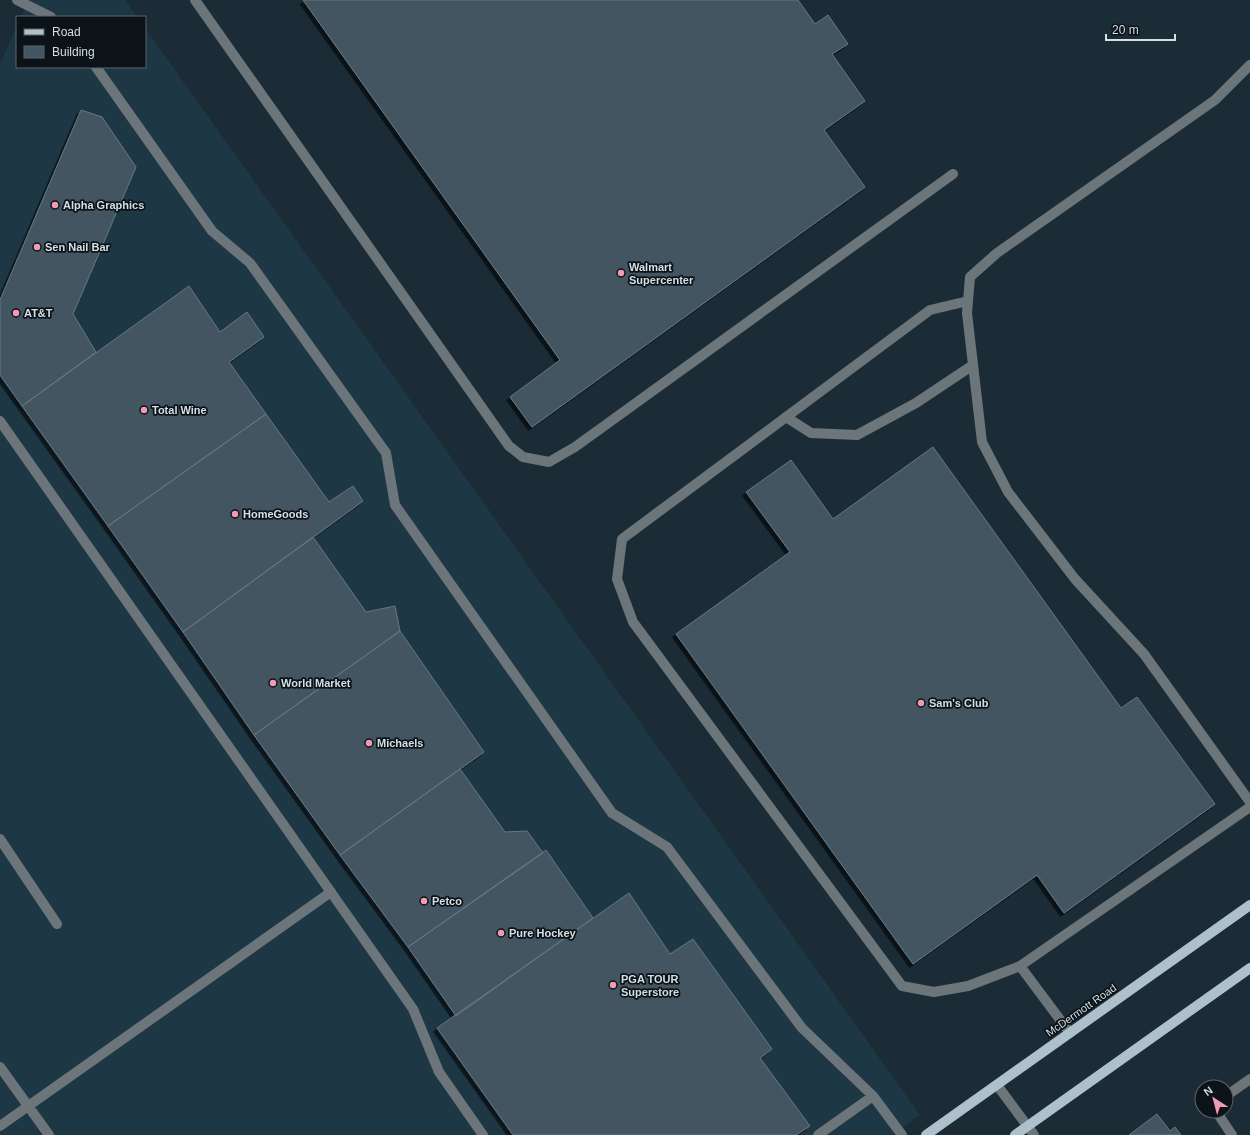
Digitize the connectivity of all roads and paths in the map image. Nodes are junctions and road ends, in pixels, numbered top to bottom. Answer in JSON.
{"nodes":[{"id":1,"x":17,"y":0,"type":"edge"},
{"id":2,"x":195,"y":0,"type":"edge"},
{"id":3,"x":49,"y":16,"type":"edge"},
{"id":4,"x":1250,"y":65,"type":"edge"},
{"id":5,"x":97,"y":68,"type":"edge"},
{"id":6,"x":953,"y":174,"type":"dead end"},
{"id":7,"x":968,"y":301,"type":"junction"},
{"id":8,"x":973,"y":366,"type":"junction"},
{"id":9,"x":786,"y":417,"type":"junction"},
{"id":10,"x":0,"y":420,"type":"edge"},
{"id":11,"x":1250,"y":802,"type":"edge"},
{"id":12,"x":1250,"y":806,"type":"edge"},
{"id":13,"x":0,"y":839,"type":"edge"},
{"id":14,"x":331,"y":892,"type":"junction"},
{"id":15,"x":1250,"y":905,"type":"edge"},
{"id":16,"x":57,"y":924,"type":"dead end"},
{"id":17,"x":1020,"y":966,"type":"junction"},
{"id":18,"x":1250,"y":968,"type":"edge"},
{"id":19,"x":1070,"y":1033,"type":"junction"},
{"id":20,"x":0,"y":1067,"type":"edge"},
{"id":21,"x":1250,"y":1079,"type":"edge"},
{"id":22,"x":997,"y":1085,"type":"junction"},
{"id":23,"x":1234,"y":1090,"type":"edge"},
{"id":24,"x":873,"y":1096,"type":"junction"},
{"id":25,"x":28,"y":1106,"type":"junction"},
{"id":26,"x":1221,"y":1119,"type":"edge"},
{"id":27,"x":0,"y":1126,"type":"edge"},
{"id":28,"x":1027,"y":1126,"type":"junction"},
{"id":29,"x":49,"y":1135,"type":"edge"},
{"id":30,"x":483,"y":1135,"type":"edge"},
{"id":31,"x":818,"y":1135,"type":"edge"},
{"id":32,"x":902,"y":1135,"type":"edge"},
{"id":33,"x":926,"y":1135,"type":"edge"},
{"id":34,"x":1015,"y":1135,"type":"edge"},
{"id":35,"x":1034,"y":1135,"type":"edge"},
{"id":36,"x":1232,"y":1135,"type":"edge"}],
"edges":[{"from":1,"to":3,"type":"street"},
{"from":2,"to":6,"type":"street"},
{"from":4,"to":7,"type":"street"},
{"from":5,"to":24,"type":"street"},
{"from":7,"to":8,"type":"street"},
{"from":7,"to":9,"type":"street"},
{"from":8,"to":9,"type":"street"},
{"from":8,"to":11,"type":"street"},
{"from":9,"to":17,"type":"street"},
{"from":10,"to":14,"type":"street"},
{"from":12,"to":17,"type":"street"},
{"from":13,"to":16,"type":"street"},
{"from":14,"to":25,"type":"street"},
{"from":14,"to":30,"type":"street"},
{"from":15,"to":19,"type":"main road","name":"McDermott Road"},
{"from":17,"to":19,"type":"street"},
{"from":18,"to":28,"type":"main road"},
{"from":19,"to":22,"type":"main road","name":"McDermott Road"},
{"from":20,"to":25,"type":"street"},
{"from":21,"to":23,"type":"street"},
{"from":22,"to":28,"type":"street"},
{"from":22,"to":33,"type":"main road","name":"McDermott Road"},
{"from":24,"to":31,"type":"street"},
{"from":24,"to":32,"type":"street"},
{"from":25,"to":27,"type":"street"},
{"from":25,"to":29,"type":"street"},
{"from":26,"to":36,"type":"street"},
{"from":28,"to":34,"type":"main road"},
{"from":28,"to":35,"type":"street"}]}
